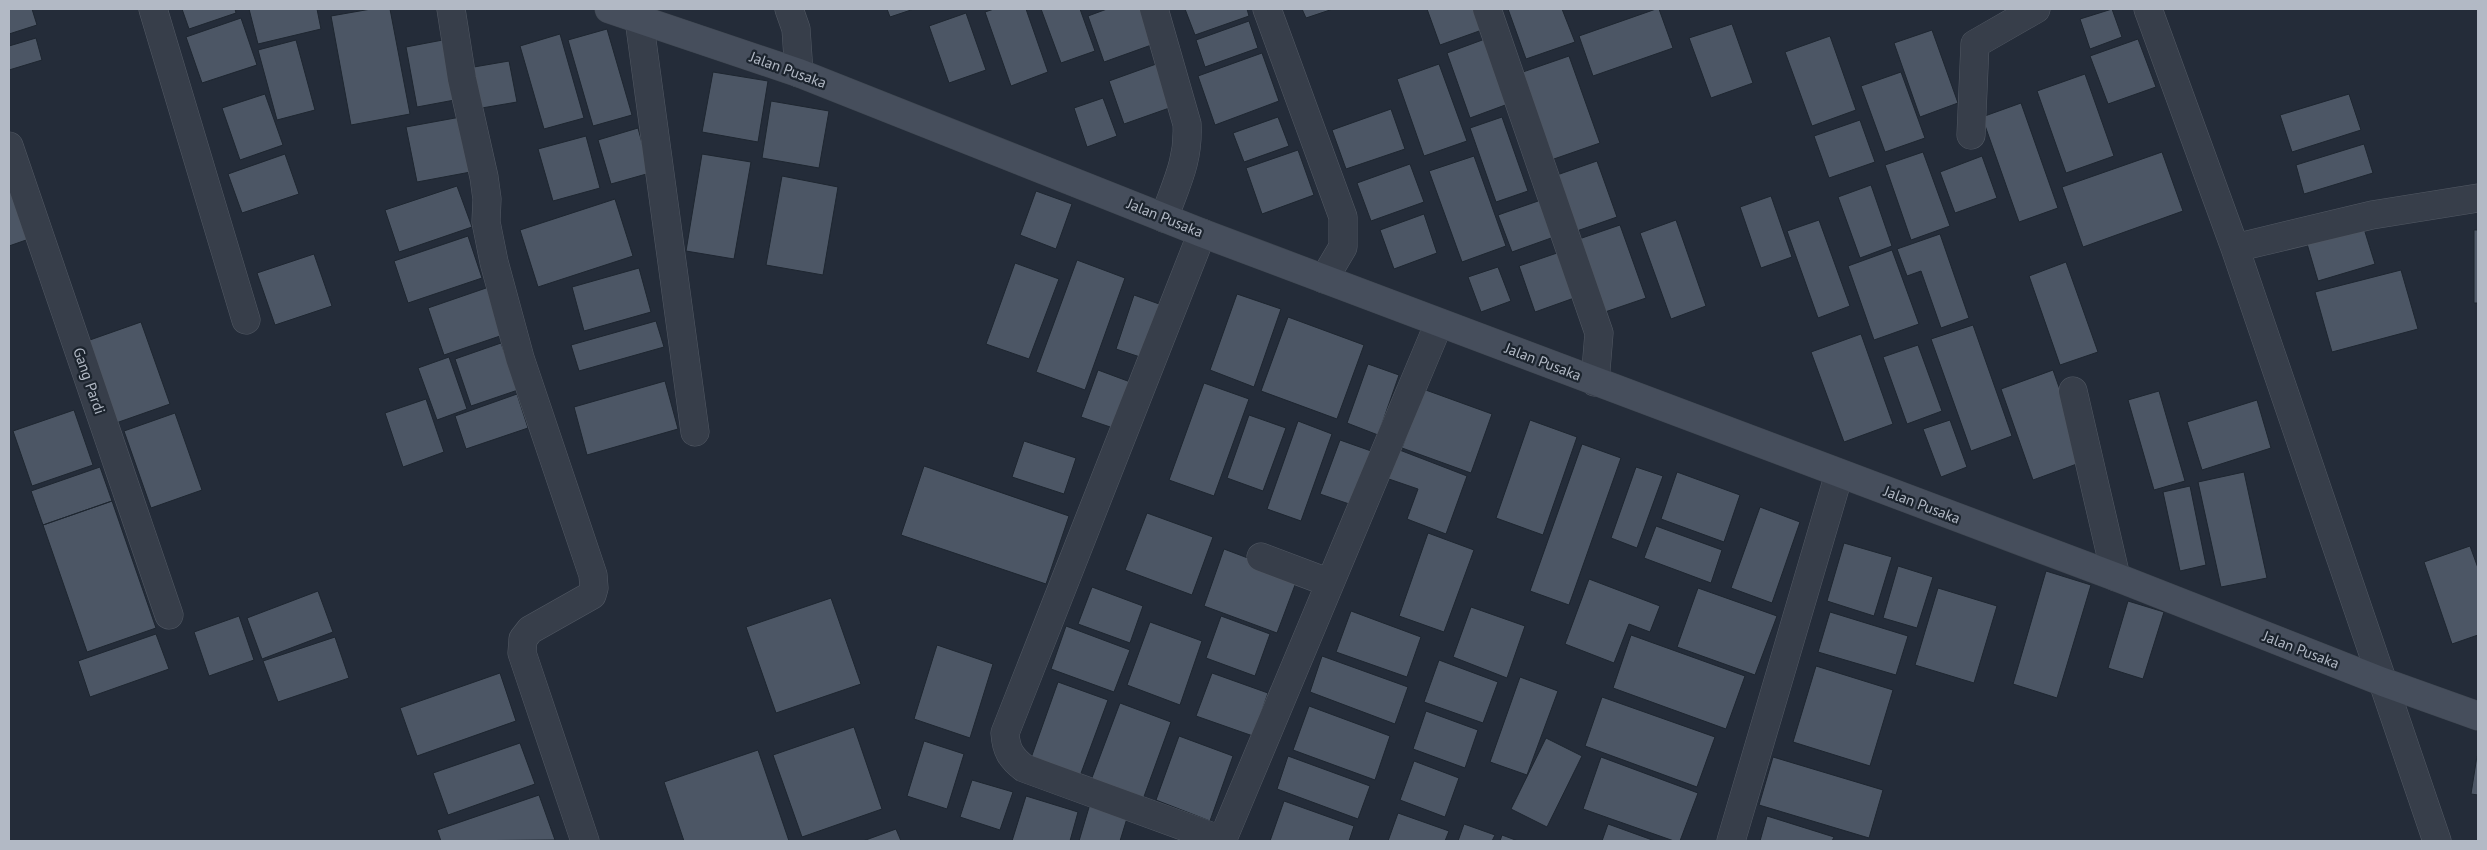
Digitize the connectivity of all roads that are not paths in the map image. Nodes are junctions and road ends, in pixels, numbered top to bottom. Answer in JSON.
{"nodes":[{"id":1,"x":153,"y":9,"type":"edge"},
{"id":2,"x":451,"y":9,"type":"edge"},
{"id":3,"x":609,"y":9,"type":"edge"},
{"id":4,"x":789,"y":9,"type":"edge"},
{"id":5,"x":1154,"y":9,"type":"edge"},
{"id":6,"x":1267,"y":9,"type":"edge"},
{"id":7,"x":1487,"y":9,"type":"edge"},
{"id":8,"x":2036,"y":9,"type":"edge"},
{"id":9,"x":2148,"y":9,"type":"edge"},
{"id":10,"x":639,"y":19,"type":"junction"},
{"id":11,"x":799,"y":73,"type":"junction"},
{"id":12,"x":1971,"y":135,"type":"dead end"},
{"id":13,"x":9,"y":146,"type":"edge"},
{"id":14,"x":2478,"y":198,"type":"edge"},
{"id":15,"x":1164,"y":218,"type":"junction"},
{"id":16,"x":1202,"y":233,"type":"junction"},
{"id":17,"x":2235,"y":248,"type":"junction"},
{"id":18,"x":1324,"y":280,"type":"junction"},
{"id":19,"x":246,"y":320,"type":"dead end"},
{"id":20,"x":1439,"y":323,"type":"junction"},
{"id":21,"x":1595,"y":382,"type":"junction"},
{"id":22,"x":2073,"y":391,"type":"dead end"},
{"id":23,"x":695,"y":432,"type":"dead end"},
{"id":24,"x":1839,"y":474,"type":"junction"},
{"id":25,"x":1261,"y":557,"type":"dead end"},
{"id":26,"x":2116,"y":577,"type":"junction"},
{"id":27,"x":1330,"y":583,"type":"junction"},
{"id":28,"x":169,"y":615,"type":"dead end"},
{"id":29,"x":2383,"y":682,"type":"junction"},
{"id":30,"x":2478,"y":716,"type":"edge"},
{"id":31,"x":585,"y":841,"type":"edge"},
{"id":32,"x":1223,"y":841,"type":"edge"},
{"id":33,"x":1732,"y":841,"type":"edge"},
{"id":34,"x":2438,"y":841,"type":"edge"}],
"edges":[{"from":1,"to":19,"type":"street"},
{"from":2,"to":31,"type":"street"},
{"from":3,"to":10,"type":"street","name":"Jalan Pusaka"},
{"from":4,"to":11,"type":"street"},
{"from":5,"to":15,"type":"street"},
{"from":6,"to":18,"type":"street"},
{"from":7,"to":21,"type":"street"},
{"from":8,"to":12,"type":"street"},
{"from":9,"to":17,"type":"street"},
{"from":10,"to":11,"type":"street","name":"Jalan Pusaka"},
{"from":10,"to":23,"type":"street"},
{"from":11,"to":15,"type":"street","name":"Jalan Pusaka"},
{"from":13,"to":28,"type":"street","name":"Gang Pardi"},
{"from":14,"to":17,"type":"street"},
{"from":15,"to":16,"type":"street","name":"Jalan Pusaka"},
{"from":16,"to":18,"type":"street","name":"Jalan Pusaka"},
{"from":16,"to":32,"type":"street"},
{"from":17,"to":29,"type":"street"},
{"from":18,"to":20,"type":"street","name":"Jalan Pusaka"},
{"from":20,"to":21,"type":"street","name":"Jalan Pusaka"},
{"from":20,"to":27,"type":"street"},
{"from":21,"to":24,"type":"street","name":"Jalan Pusaka"},
{"from":22,"to":26,"type":"street"},
{"from":24,"to":26,"type":"street","name":"Jalan Pusaka"},
{"from":24,"to":33,"type":"street"},
{"from":25,"to":27,"type":"street"},
{"from":26,"to":29,"type":"street","name":"Jalan Pusaka"},
{"from":27,"to":32,"type":"street"},
{"from":29,"to":30,"type":"street","name":"Jalan Pusaka"},
{"from":29,"to":34,"type":"street"}]}
